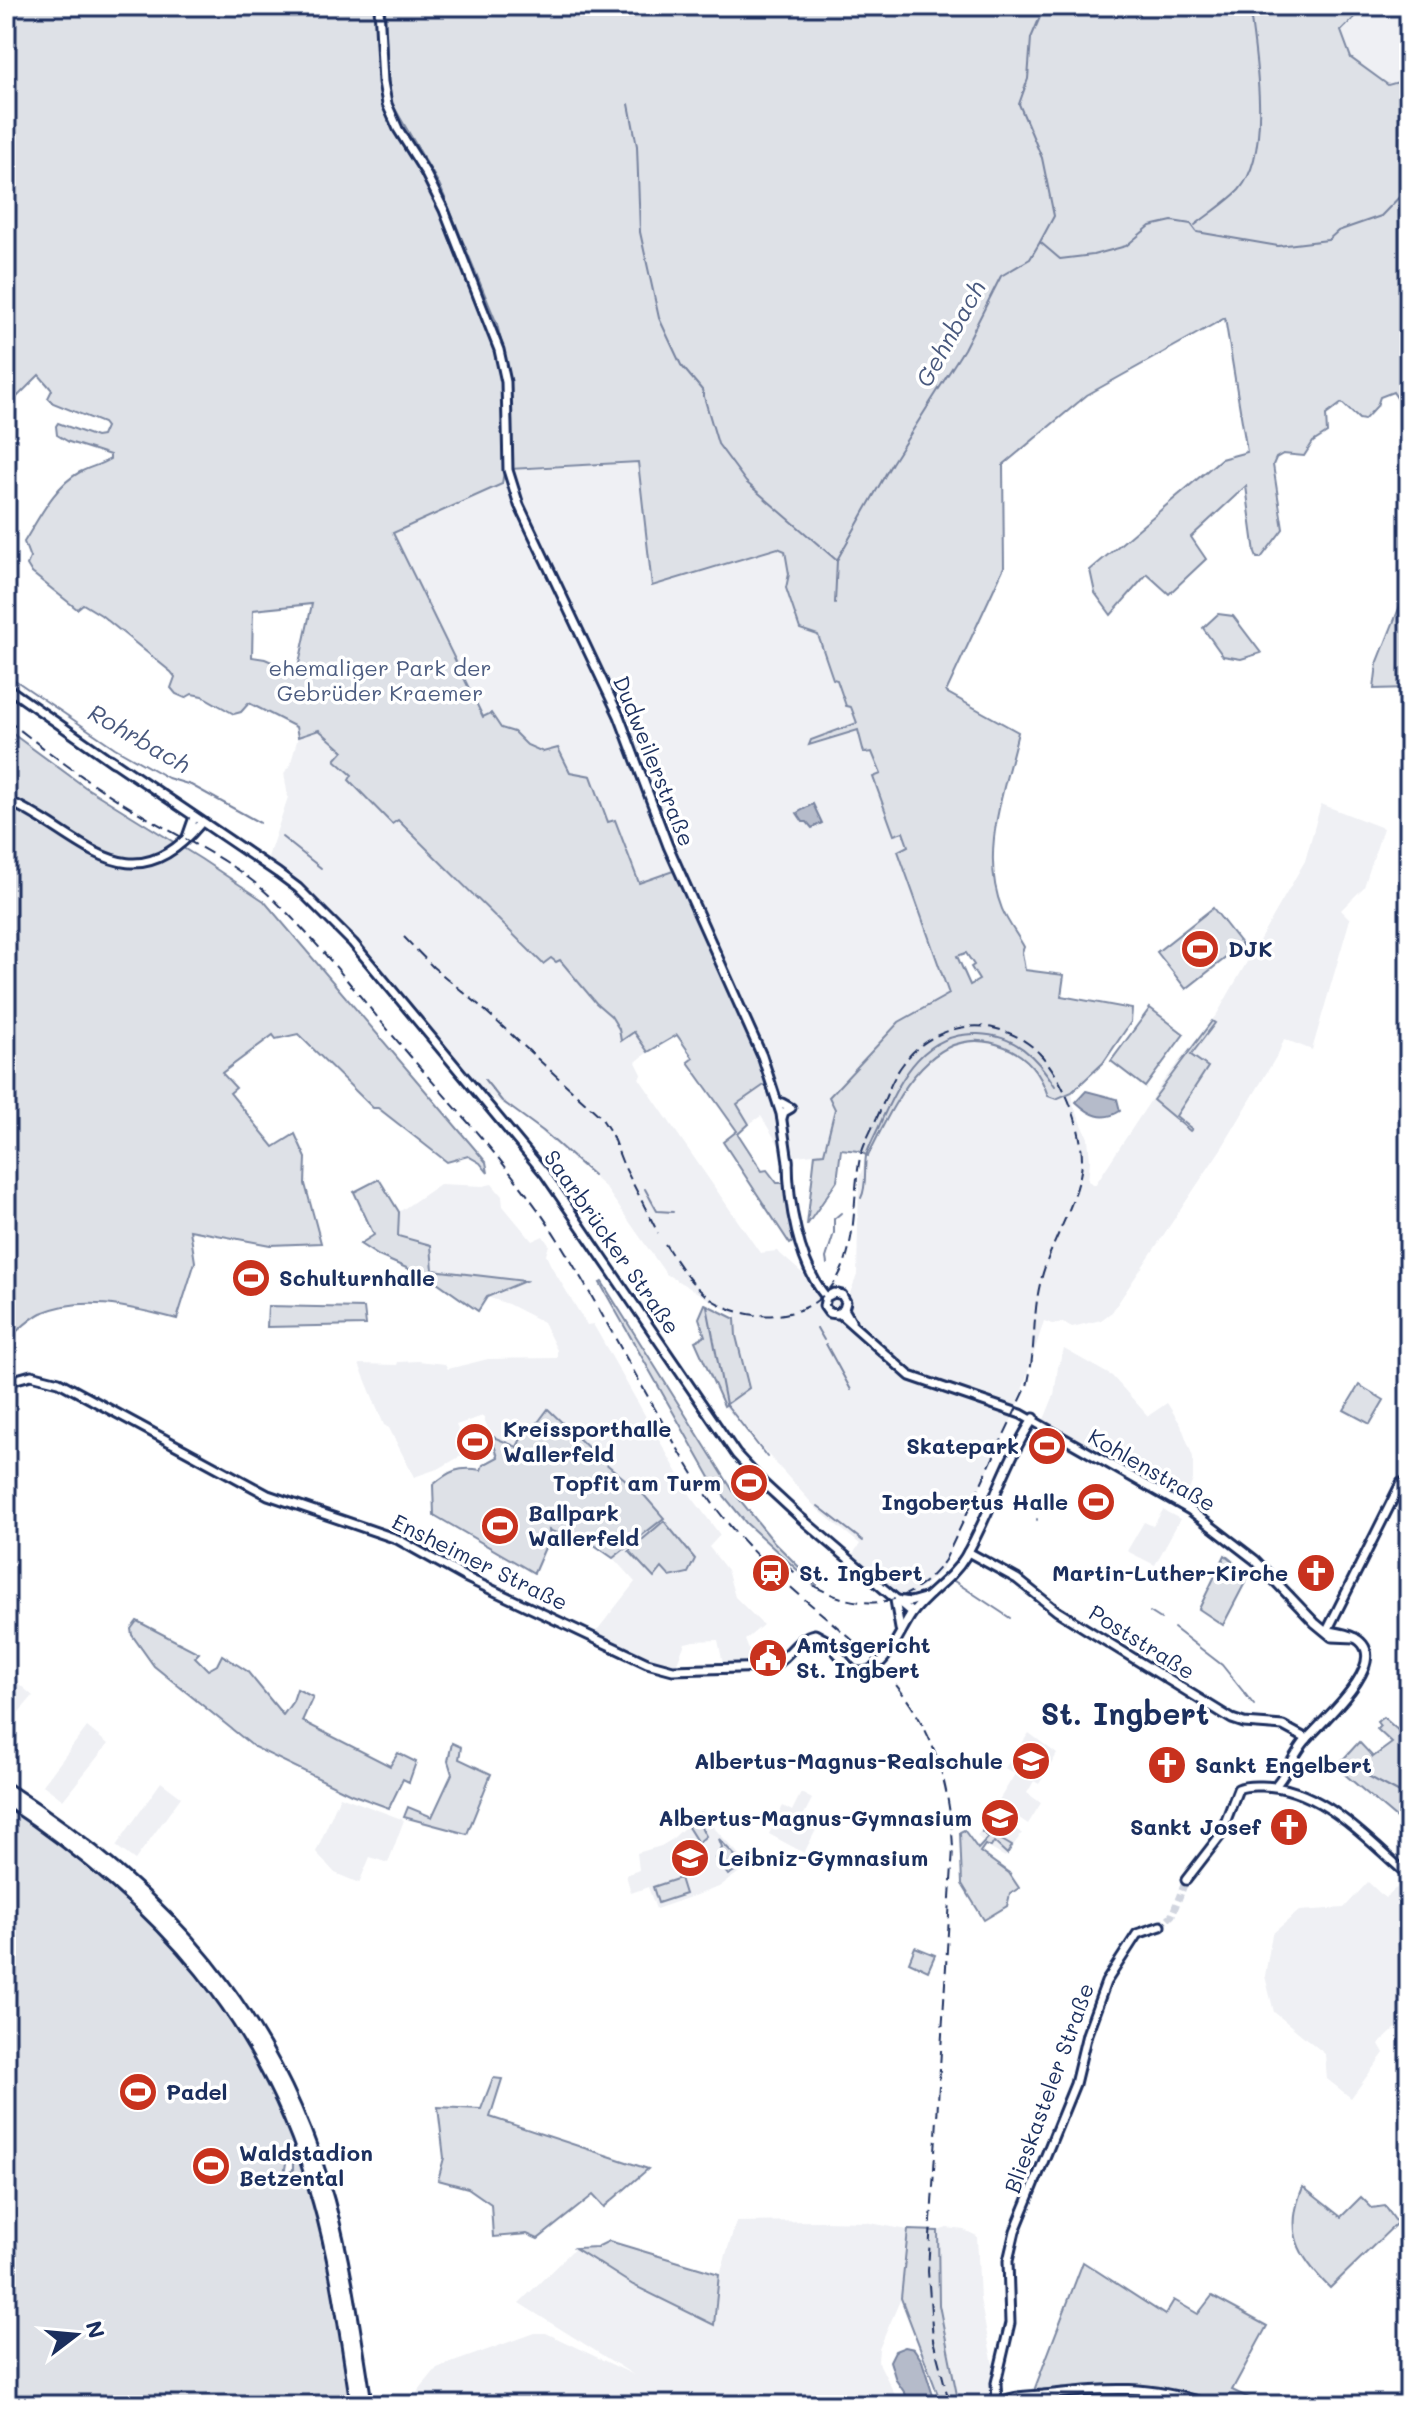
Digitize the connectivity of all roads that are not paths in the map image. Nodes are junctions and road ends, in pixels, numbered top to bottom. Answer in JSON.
{"nodes":[{"id":1,"x":379,"y":6,"type":"edge"},
{"id":2,"x":6,"y":687,"type":"edge"},
{"id":3,"x":6,"y":800,"type":"edge"},
{"id":4,"x":197,"y":820,"type":"junction"},
{"id":5,"x":762,"y":1056,"type":"junction"},
{"id":6,"x":786,"y":1113,"type":"junction"},
{"id":7,"x":828,"y":1295,"type":"junction"},
{"id":8,"x":842,"y":1312,"type":"junction"},
{"id":9,"x":6,"y":1382,"type":"edge"},
{"id":10,"x":995,"y":1404,"type":"junction"},
{"id":11,"x":1034,"y":1423,"type":"junction"},
{"id":12,"x":1405,"y":1483,"type":"edge"},
{"id":13,"x":968,"y":1552,"type":"junction"},
{"id":14,"x":983,"y":1560,"type":"junction"},
{"id":15,"x":953,"y":1573,"type":"junction"},
{"id":16,"x":927,"y":1597,"type":"junction"},
{"id":17,"x":895,"y":1600,"type":"junction"},
{"id":18,"x":912,"y":1613,"type":"junction"},
{"id":19,"x":1333,"y":1619,"type":"junction"},
{"id":20,"x":1327,"y":1631,"type":"junction"},
{"id":21,"x":900,"y":1632,"type":"junction"},
{"id":22,"x":1346,"y":1634,"type":"junction"},
{"id":23,"x":1355,"y":1638,"type":"junction"},
{"id":24,"x":1292,"y":1730,"type":"junction"},
{"id":25,"x":1307,"y":1739,"type":"junction"},
{"id":26,"x":1297,"y":1751,"type":"junction"},
{"id":27,"x":1286,"y":1767,"type":"junction"},
{"id":28,"x":1274,"y":1786,"type":"junction"},
{"id":29,"x":1290,"y":1788,"type":"junction"},
{"id":30,"x":6,"y":1789,"type":"edge"},
{"id":31,"x":6,"y":1799,"type":"edge"},
{"id":32,"x":1409,"y":1876,"type":"edge"},
{"id":33,"x":1186,"y":1880,"type":"tunnel mouth"},
{"id":34,"x":1161,"y":1926,"type":"tunnel mouth"},
{"id":35,"x":308,"y":2151,"type":"junction"},
{"id":36,"x":315,"y":2174,"type":"junction"},
{"id":37,"x":996,"y":2404,"type":"edge"},
{"id":38,"x":357,"y":2405,"type":"edge"},
{"id":39,"x":366,"y":2405,"type":"edge"},
{"id":40,"x":1211,"y":2405,"type":"edge"}],
"edges":[{"from":1,"to":5,"type":"main road","name":"Dudweilerstraße"},
{"from":2,"to":4,"type":"main road","name":"Saarbrücker Straße"},
{"from":3,"to":4,"type":"main road"},
{"from":4,"to":17,"type":"main road","name":"Saarbrücker Straße"},
{"from":5,"to":6,"type":"main road","name":"Dudweilerstraße"},
{"from":5,"to":6,"type":"main road","name":"Dudweilerstraße"},
{"from":6,"to":7,"type":"main road","name":"Dudweilerstraße"},
{"from":7,"to":8,"type":"main road","name":"Dudweilerstraße"},
{"from":7,"to":8,"type":"main road","name":"Dudweilerstraße"},
{"from":8,"to":10,"type":"main road","name":"Dudweilerstraße"},
{"from":9,"to":21,"type":"main road","name":"Ensheimer Straße"},
{"from":10,"to":11,"type":"main road","name":"Dudweilerstraße"},
{"from":10,"to":11,"type":"main road","name":"Dudweilerstraße"},
{"from":11,"to":13,"type":"main road"},
{"from":11,"to":20,"type":"main road","name":"Kohlenstraße"},
{"from":12,"to":19,"type":"main road"},
{"from":13,"to":14,"type":"main road","name":"Poststraße"},
{"from":13,"to":15,"type":"main road"},
{"from":14,"to":15,"type":"main road"},
{"from":14,"to":24,"type":"main road","name":"Poststraße"},
{"from":15,"to":16,"type":"main road"},
{"from":16,"to":17,"type":"main road"},
{"from":16,"to":18,"type":"main road"},
{"from":17,"to":18,"type":"main road","name":"Saarbrücker Straße"},
{"from":17,"to":21,"type":"main road"},
{"from":18,"to":21,"type":"main road"},
{"from":19,"to":20,"type":"main road"},
{"from":19,"to":22,"type":"main road"},
{"from":20,"to":22,"type":"main road"},
{"from":20,"to":23,"type":"main road"},
{"from":22,"to":23,"type":"main road"},
{"from":23,"to":25,"type":"main road"},
{"from":24,"to":25,"type":"main road"},
{"from":24,"to":26,"type":"main road"},
{"from":25,"to":26,"type":"main road"},
{"from":26,"to":27,"type":"main road"},
{"from":27,"to":28,"type":"main road"},
{"from":27,"to":29,"type":"main road"},
{"from":28,"to":29,"type":"main road"},
{"from":28,"to":33,"type":"main road"},
{"from":29,"to":32,"type":"main road"},
{"from":30,"to":35,"type":"highway"},
{"from":31,"to":35,"type":"highway"},
{"from":34,"to":37,"type":"main road","name":"Blieskasteler Straße"},
{"from":35,"to":36,"type":"highway"},
{"from":36,"to":38,"type":"highway"},
{"from":36,"to":39,"type":"highway"},
{"from":37,"to":40,"type":"main road"}]}
